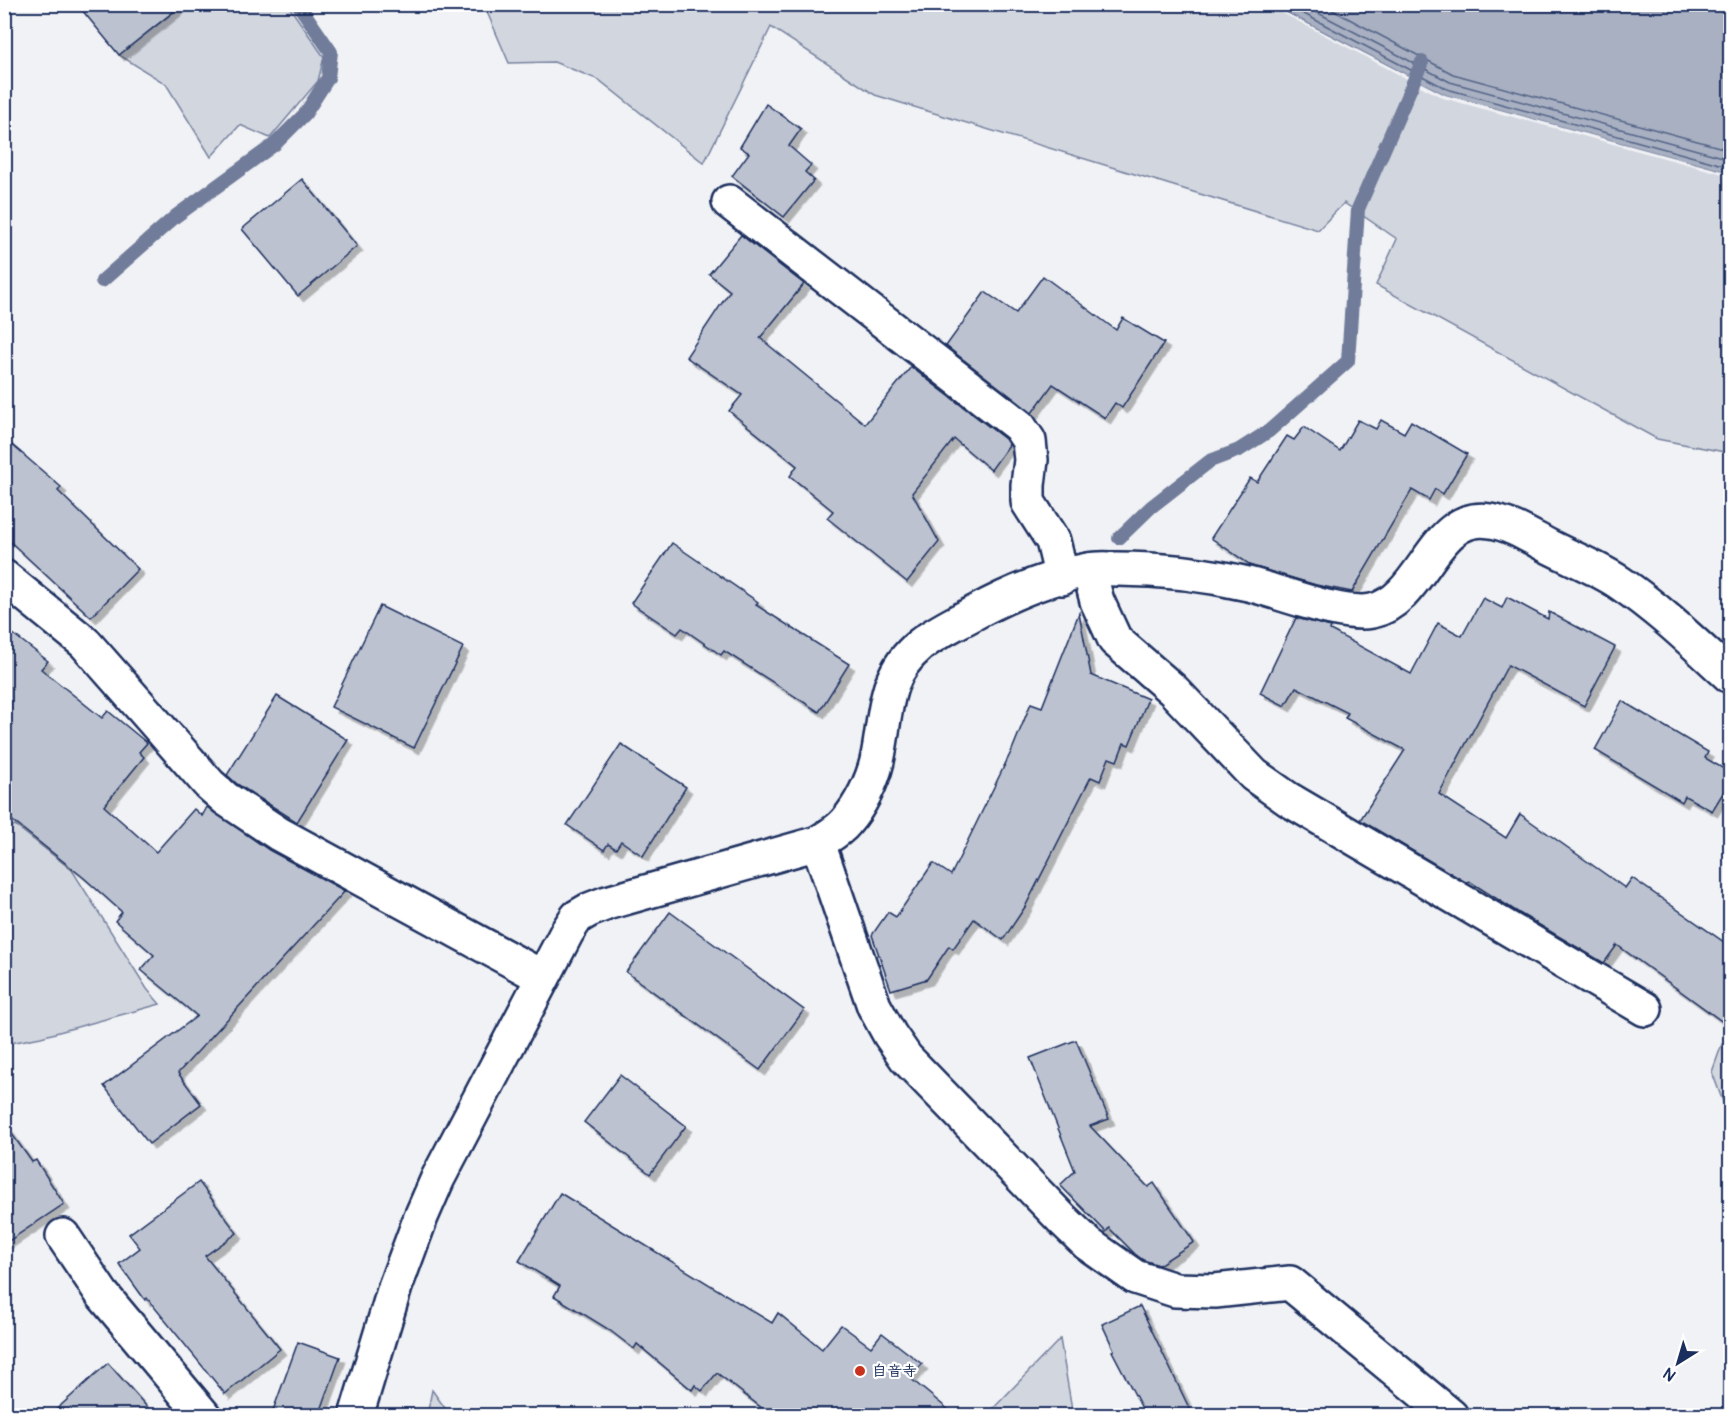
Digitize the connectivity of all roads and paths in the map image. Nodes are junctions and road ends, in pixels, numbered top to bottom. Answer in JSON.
{"nodes":[{"id":1,"x":729,"y":202,"type":"dead end"},
{"id":2,"x":1075,"y":574,"type":"junction"},
{"id":3,"x":4,"y":577,"type":"edge"},
{"id":4,"x":1731,"y":676,"type":"edge"},
{"id":5,"x":818,"y":843,"type":"junction"},
{"id":6,"x":542,"y":977,"type":"junction"},
{"id":7,"x":1645,"y":1009,"type":"dead end"},
{"id":8,"x":63,"y":1236,"type":"dead end"},
{"id":9,"x":204,"y":1416,"type":"edge"},
{"id":10,"x":356,"y":1416,"type":"edge"},
{"id":11,"x":1451,"y":1416,"type":"edge"}],
"edges":[{"from":1,"to":2,"type":"street"},
{"from":2,"to":4,"type":"street"},
{"from":2,"to":5,"type":"street"},
{"from":2,"to":7,"type":"street"},
{"from":3,"to":6,"type":"street"},
{"from":5,"to":6,"type":"street"},
{"from":5,"to":11,"type":"street"},
{"from":6,"to":10,"type":"street"},
{"from":8,"to":9,"type":"street"}]}
